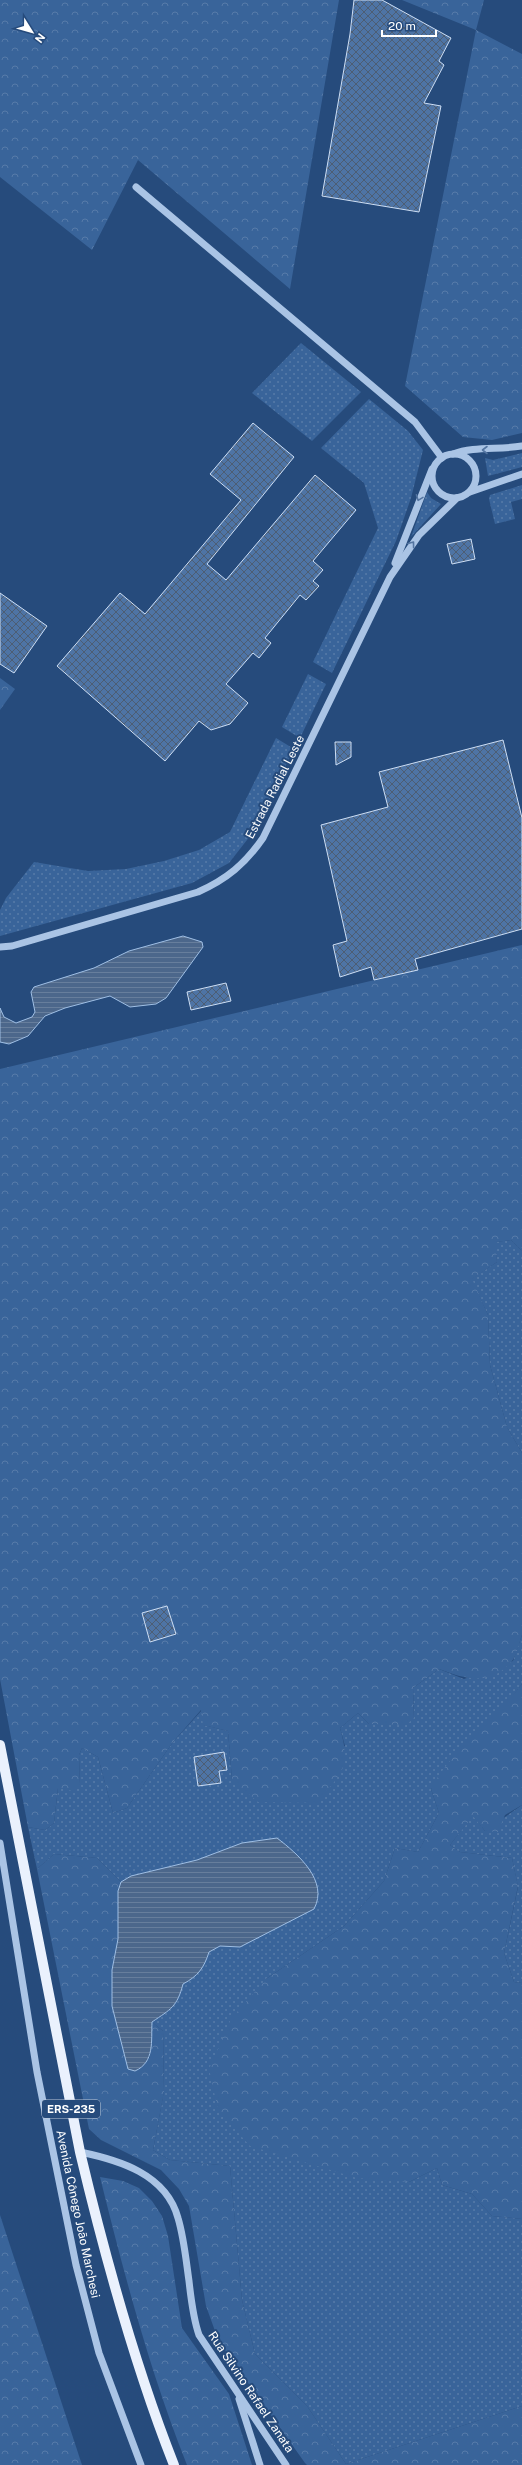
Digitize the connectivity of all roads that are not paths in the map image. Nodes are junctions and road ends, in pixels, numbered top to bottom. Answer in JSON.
{"nodes":[{"id":1,"x":136,"y":187,"type":"dead end"},
{"id":2,"x":522,"y":446,"type":"edge"},
{"id":3,"x":442,"y":459,"type":"junction"},
{"id":4,"x":522,"y":474,"type":"edge"},
{"id":5,"x":470,"y":492,"type":"junction"},
{"id":6,"x":457,"y":498,"type":"junction"},
{"id":7,"x":390,"y":577,"type":"junction"},
{"id":8,"x":0,"y":947,"type":"edge"},
{"id":9,"x":0,"y":1745,"type":"edge"},
{"id":10,"x":0,"y":1843,"type":"edge"},
{"id":11,"x":80,"y":2152,"type":"junction"},
{"id":12,"x":236,"y":2391,"type":"junction"},
{"id":13,"x":141,"y":2465,"type":"edge"},
{"id":14,"x":174,"y":2465,"type":"edge"},
{"id":15,"x":260,"y":2465,"type":"edge"},
{"id":16,"x":286,"y":2465,"type":"edge"}],
"edges":[{"from":1,"to":3,"type":"street"},
{"from":2,"to":3,"type":"street","one_way":true},
{"from":3,"to":5,"type":"street"},
{"from":3,"to":6,"type":"street"},
{"from":3,"to":7,"type":"street","one_way":true},
{"from":4,"to":5,"type":"street"},
{"from":5,"to":6,"type":"street"},
{"from":7,"to":6,"type":"street","name":"Estrada Radial Leste","one_way":true},
{"from":7,"to":8,"type":"street","name":"Estrada Radial Leste"},
{"from":9,"to":11,"type":"main road","number":"ERS-235"},
{"from":10,"to":13,"type":"street","name":"Avenida Cônego João Marchesi"},
{"from":11,"to":12,"type":"street","name":"Rua Silvino Rafael Zanata"},
{"from":11,"to":14,"type":"main road","number":"ERS-235"},
{"from":12,"to":15,"type":"street"},
{"from":12,"to":16,"type":"street","name":"Rua Silvino Rafael Zanata"}]}
